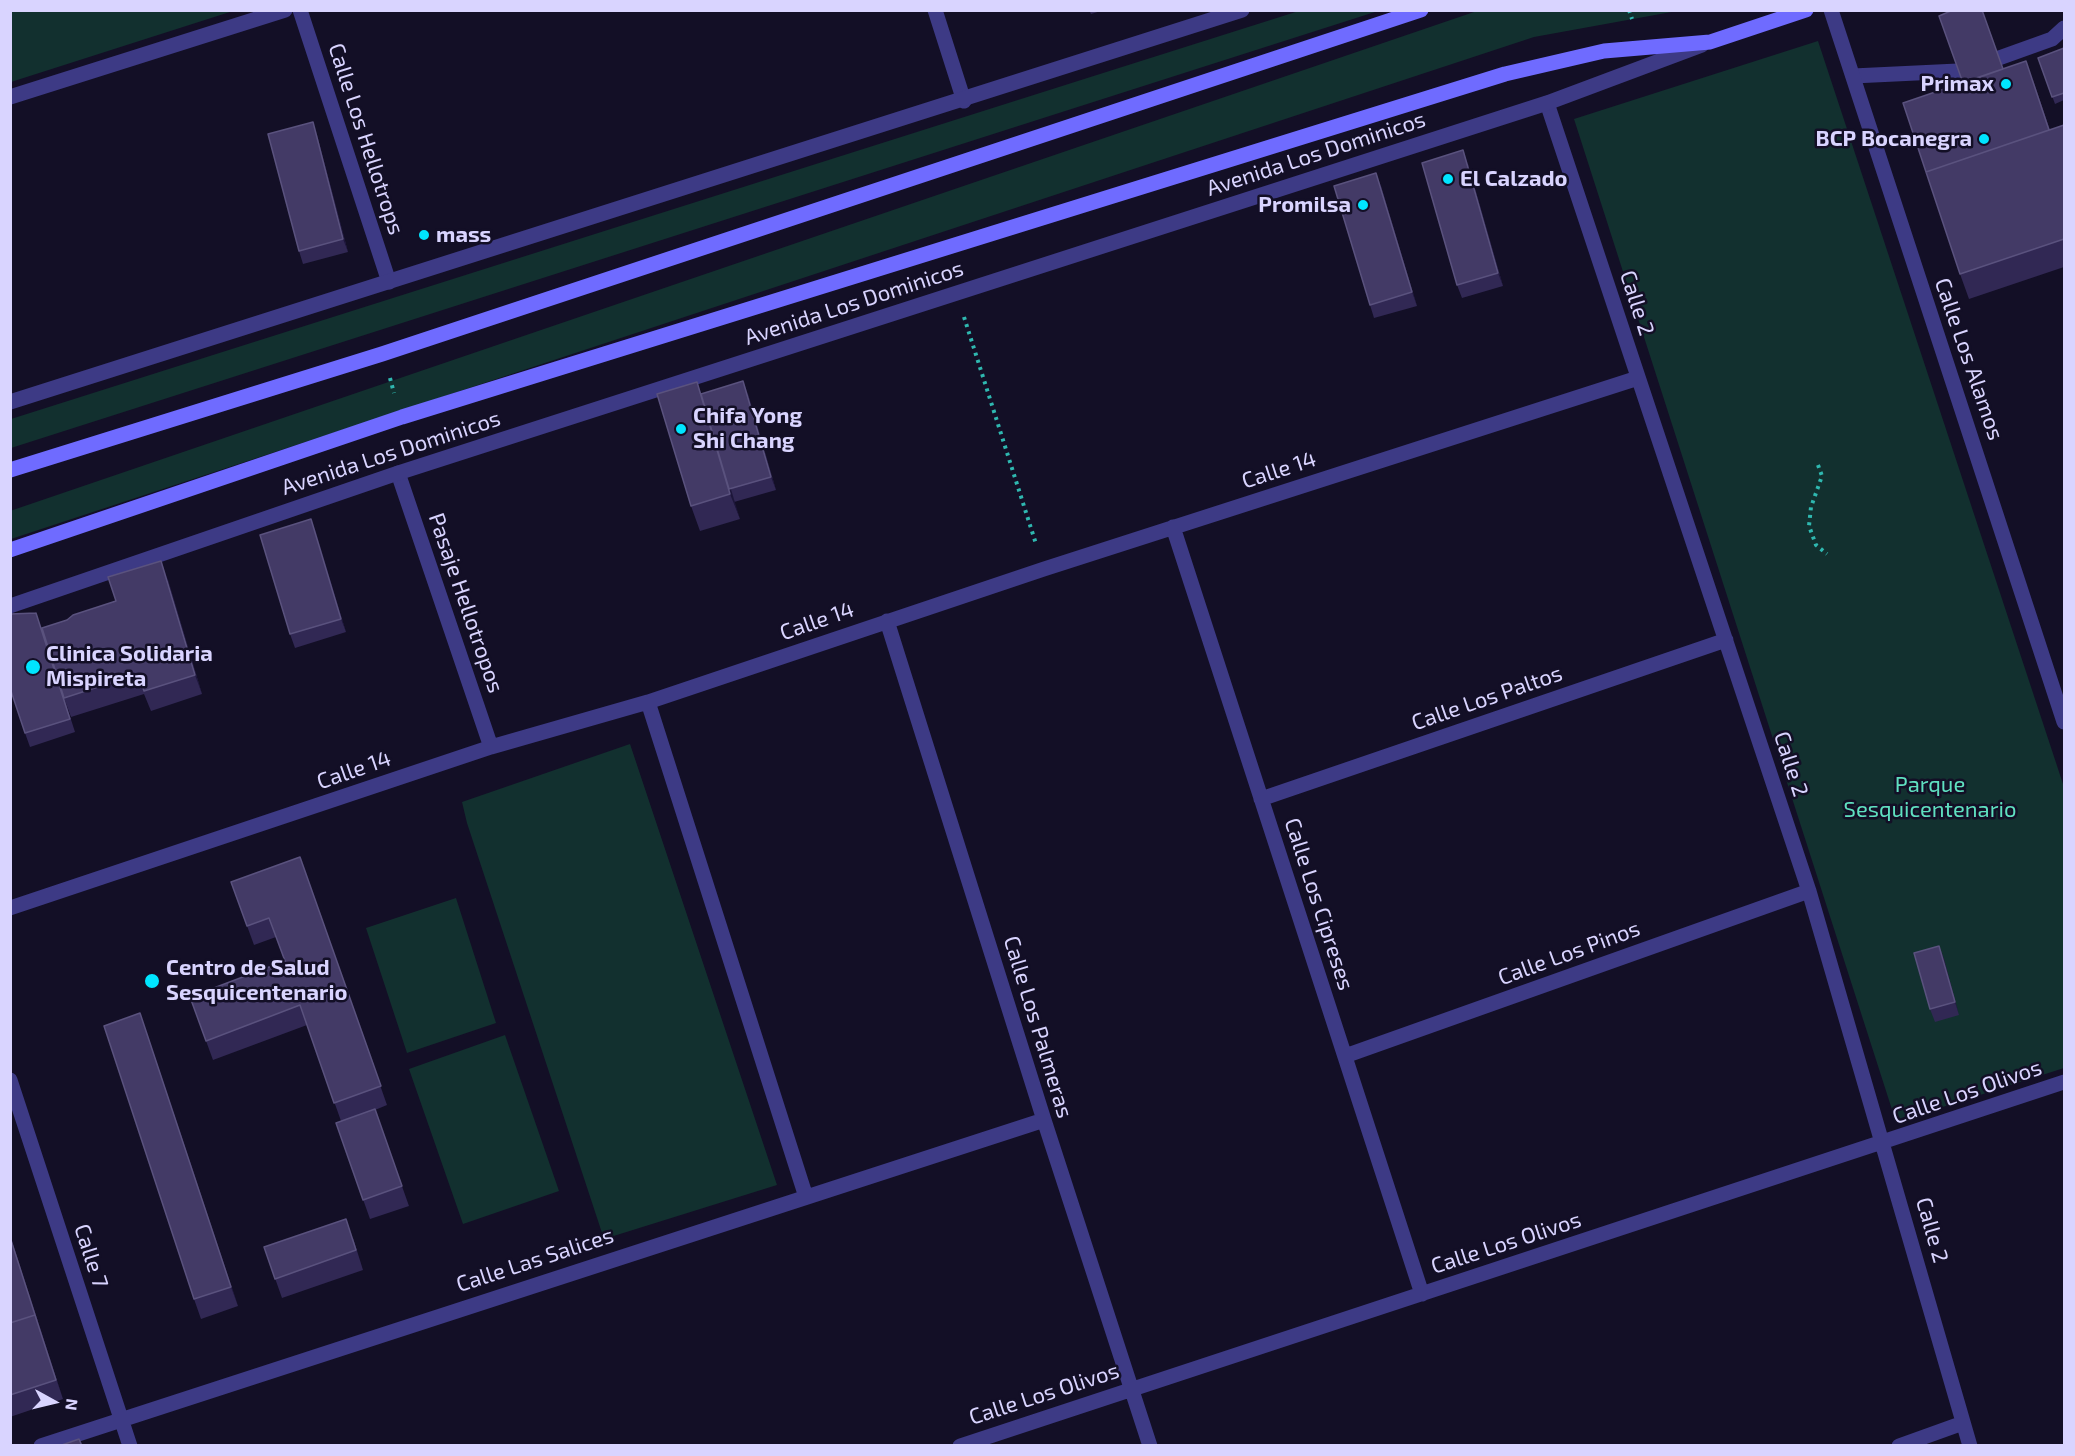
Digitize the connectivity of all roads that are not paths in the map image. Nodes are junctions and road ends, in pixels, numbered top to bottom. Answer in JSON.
{"nodes":[{"id":1,"x":285,"y":10,"type":"edge"},
{"id":2,"x":300,"y":10,"type":"edge"},
{"id":3,"x":935,"y":10,"type":"edge"},
{"id":4,"x":1242,"y":10,"type":"edge"},
{"id":5,"x":1421,"y":10,"type":"edge"},
{"id":6,"x":1806,"y":10,"type":"edge"},
{"id":7,"x":1831,"y":10,"type":"edge"},
{"id":8,"x":1215,"y":14,"type":"edge"},
{"id":9,"x":2064,"y":28,"type":"edge"},
{"id":10,"x":2052,"y":39,"type":"junction"},
{"id":11,"x":1710,"y":42,"type":"junction"},
{"id":12,"x":1999,"y":58,"type":"edge"},
{"id":13,"x":2058,"y":58,"type":"edge"},
{"id":14,"x":1959,"y":71,"type":"edge"},
{"id":15,"x":1853,"y":76,"type":"junction"},
{"id":16,"x":10,"y":97,"type":"edge"},
{"id":17,"x":964,"y":101,"type":"junction"},
{"id":18,"x":1547,"y":103,"type":"junction"},
{"id":19,"x":389,"y":282,"type":"junction"},
{"id":20,"x":1638,"y":378,"type":"junction"},
{"id":21,"x":10,"y":402,"type":"edge"},
{"id":22,"x":10,"y":470,"type":"edge"},
{"id":23,"x":398,"y":473,"type":"junction"},
{"id":24,"x":1173,"y":527,"type":"junction"},
{"id":25,"x":10,"y":550,"type":"edge"},
{"id":26,"x":10,"y":606,"type":"edge"},
{"id":27,"x":887,"y":621,"type":"junction"},
{"id":28,"x":1726,"y":640,"type":"junction"},
{"id":29,"x":648,"y":702,"type":"junction"},
{"id":30,"x":2064,"y":722,"type":"edge"},
{"id":31,"x":491,"y":747,"type":"junction"},
{"id":32,"x":1262,"y":799,"type":"junction"},
{"id":33,"x":1809,"y":891,"type":"junction"},
{"id":34,"x":10,"y":908,"type":"edge"},
{"id":35,"x":1345,"y":1056,"type":"junction"},
{"id":36,"x":10,"y":1080,"type":"edge"},
{"id":37,"x":2064,"y":1082,"type":"edge"},
{"id":38,"x":1044,"y":1120,"type":"junction"},
{"id":39,"x":1884,"y":1144,"type":"junction"},
{"id":40,"x":806,"y":1197,"type":"junction"},
{"id":41,"x":1422,"y":1294,"type":"junction"},
{"id":42,"x":1133,"y":1389,"type":"junction"},
{"id":43,"x":120,"y":1418,"type":"junction"},
{"id":44,"x":1964,"y":1424,"type":"junction"},
{"id":45,"x":41,"y":1446,"type":"edge"},
{"id":46,"x":130,"y":1446,"type":"edge"},
{"id":47,"x":960,"y":1446,"type":"edge"},
{"id":48,"x":1150,"y":1446,"type":"edge"},
{"id":49,"x":1899,"y":1446,"type":"edge"},
{"id":50,"x":1970,"y":1446,"type":"edge"}],
"edges":[{"from":1,"to":16,"type":"street"},
{"from":2,"to":19,"type":"street","name":"Calle Los Hellotrops"},
{"from":3,"to":17,"type":"street"},
{"from":4,"to":8,"type":"street"},
{"from":5,"to":22,"type":"main road"},
{"from":6,"to":11,"type":"main road","name":"Avenida Los Dominicos"},
{"from":7,"to":15,"type":"street","name":"Calle Los Alamos"},
{"from":8,"to":17,"type":"street"},
{"from":9,"to":10,"type":"street"},
{"from":10,"to":12,"type":"street"},
{"from":10,"to":13,"type":"street"},
{"from":11,"to":18,"type":"street","name":"Avenida Los Dominicos"},
{"from":11,"to":25,"type":"main road","name":"Avenida Los Dominicos"},
{"from":14,"to":15,"type":"street"},
{"from":15,"to":30,"type":"street","name":"Calle Los Alamos"},
{"from":17,"to":19,"type":"street"},
{"from":18,"to":20,"type":"street","name":"Calle 2"},
{"from":18,"to":23,"type":"street","name":"Avenida Los Dominicos"},
{"from":19,"to":21,"type":"street"},
{"from":20,"to":24,"type":"street","name":"Calle 14"},
{"from":20,"to":28,"type":"street","name":"Calle 2"},
{"from":23,"to":26,"type":"street","name":"Avenida Los Dominicos"},
{"from":23,"to":31,"type":"street","name":"Pasaje Hellotropos"},
{"from":24,"to":27,"type":"street","name":"Calle 14"},
{"from":24,"to":32,"type":"street","name":"Calle Los Cipreses"},
{"from":27,"to":29,"type":"street","name":"Calle 14"},
{"from":27,"to":38,"type":"street","name":"Calle Los Palmeras"},
{"from":28,"to":32,"type":"street","name":"Calle Los Paltos"},
{"from":28,"to":33,"type":"street","name":"Calle 2"},
{"from":29,"to":31,"type":"street","name":"Calle 14"},
{"from":29,"to":40,"type":"street"},
{"from":31,"to":34,"type":"street","name":"Calle 14"},
{"from":32,"to":35,"type":"street","name":"Calle Los Cipreses"},
{"from":33,"to":35,"type":"street","name":"Calle Los Pinos"},
{"from":33,"to":39,"type":"street","name":"Calle 2"},
{"from":35,"to":41,"type":"street","name":"Calle Los Cipreses"},
{"from":36,"to":43,"type":"street","name":"Calle 7"},
{"from":37,"to":39,"type":"street","name":"Calle Los Olivos"},
{"from":38,"to":40,"type":"street","name":"Calle Las Salices"},
{"from":38,"to":42,"type":"street","name":"Calle Los Palmeras"},
{"from":39,"to":41,"type":"street","name":"Calle Los Olivos"},
{"from":39,"to":44,"type":"street","name":"Calle 2"},
{"from":40,"to":43,"type":"street","name":"Calle Las Salices"},
{"from":41,"to":42,"type":"street","name":"Calle Los Olivos"},
{"from":42,"to":47,"type":"street","name":"Calle Los Olivos"},
{"from":42,"to":48,"type":"street","name":"Calle Los Palmeras"},
{"from":43,"to":45,"type":"street","name":"Calle Las Salices"},
{"from":43,"to":46,"type":"street","name":"Calle 7"},
{"from":44,"to":49,"type":"street"},
{"from":44,"to":50,"type":"street","name":"Calle 2"}]}
